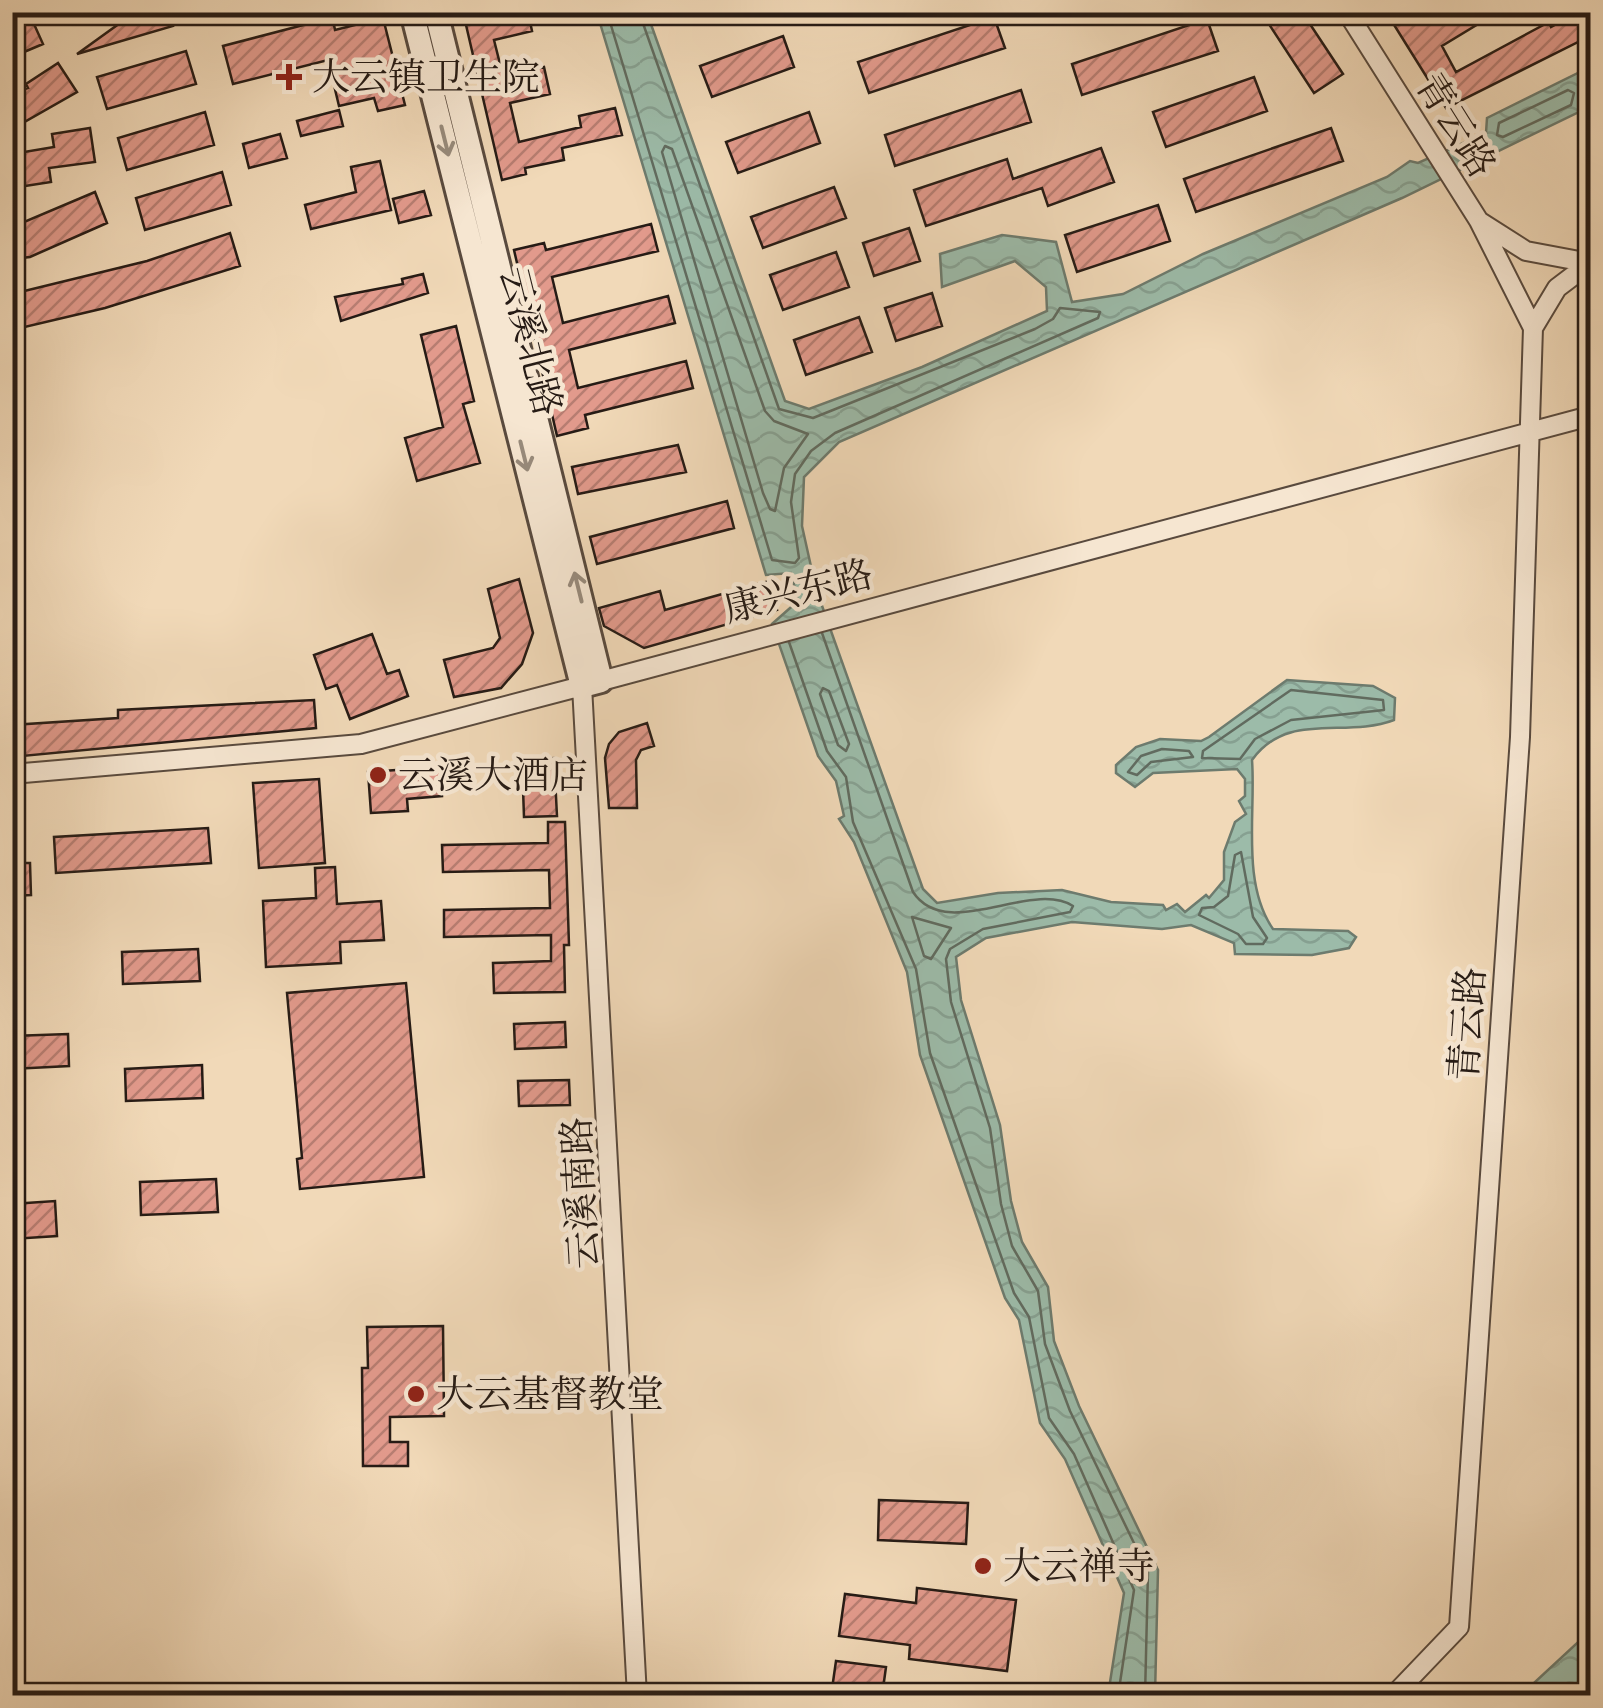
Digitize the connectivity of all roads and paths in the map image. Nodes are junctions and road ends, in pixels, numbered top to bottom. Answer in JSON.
{"nodes":[{"id":1,"x":412,"y":12,"type":"edge"},
{"id":2,"x":436,"y":12,"type":"edge"},
{"id":3,"x":1347,"y":12,"type":"edge"},
{"id":4,"x":1479,"y":220,"type":"junction"},
{"id":5,"x":1590,"y":263,"type":"edge"},
{"id":6,"x":1532,"y":328,"type":"junction"},
{"id":7,"x":1590,"y":416,"type":"edge"},
{"id":8,"x":1527,"y":432,"type":"junction"},
{"id":9,"x":591,"y":684,"type":"junction"},
{"id":10,"x":12,"y":774,"type":"edge"},
{"id":11,"x":638,"y":1696,"type":"edge"},
{"id":12,"x":1393,"y":1696,"type":"edge"}],
"edges":[{"from":1,"to":9,"type":"street","name":"云溪北路","one_way":true},
{"from":9,"to":2,"type":"street","name":"云溪北路","one_way":true},
{"from":3,"to":4,"type":"street","name":"青云路"},
{"from":4,"to":5,"type":"street","name":"青云路"},
{"from":4,"to":6,"type":"street","name":"青云路"},
{"from":5,"to":6,"type":"street","name":"青云路"},
{"from":6,"to":8,"type":"street","name":"青云路"},
{"from":7,"to":8,"type":"street","name":"康兴东路"},
{"from":8,"to":9,"type":"street","name":"康兴东路"},
{"from":8,"to":12,"type":"street","name":"青云路"},
{"from":9,"to":10,"type":"street","name":"康兴东路"},
{"from":9,"to":11,"type":"street","name":"云溪南路"}]}
